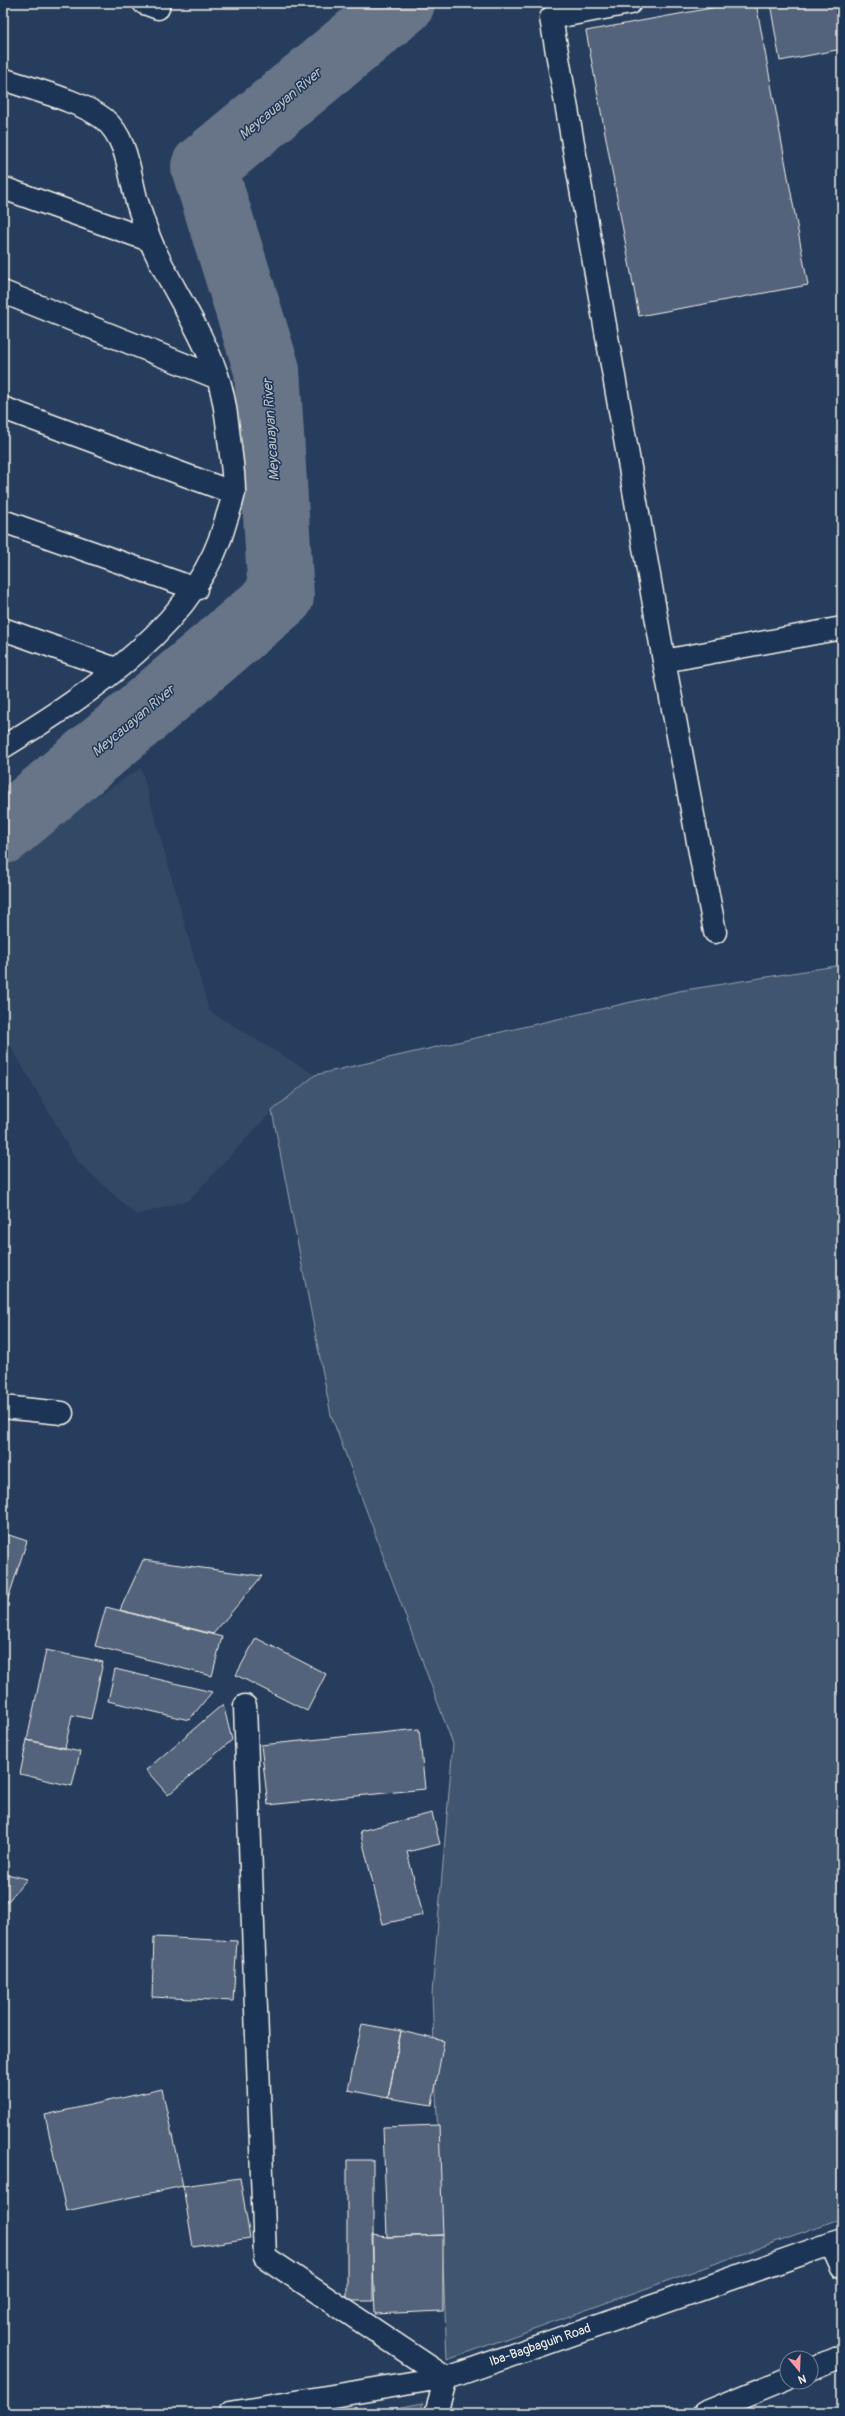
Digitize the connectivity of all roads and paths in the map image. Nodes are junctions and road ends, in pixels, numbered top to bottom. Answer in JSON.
{"nodes":[{"id":1,"x":630,"y":3,"type":"edge"},
{"id":2,"x":3,"y":79,"type":"edge"},
{"id":3,"x":3,"y":188,"type":"edge"},
{"id":4,"x":149,"y":240,"type":"junction"},
{"id":5,"x":3,"y":292,"type":"edge"},
{"id":6,"x":218,"y":378,"type":"junction"},
{"id":7,"x":3,"y":408,"type":"edge"},
{"id":8,"x":234,"y":493,"type":"junction"},
{"id":9,"x":3,"y":521,"type":"edge"},
{"id":10,"x":196,"y":589,"type":"junction"},
{"id":11,"x":842,"y":628,"type":"edge"},
{"id":12,"x":3,"y":629,"type":"edge"},
{"id":13,"x":664,"y":661,"type":"junction"},
{"id":14,"x":116,"y":669,"type":"junction"},
{"id":15,"x":4,"y":744,"type":"edge"},
{"id":16,"x":715,"y":932,"type":"dead end"},
{"id":17,"x":3,"y":1407,"type":"edge"},
{"id":18,"x":62,"y":1413,"type":"dead end"},
{"id":19,"x":245,"y":1706,"type":"dead end"},
{"id":20,"x":837,"y":2242,"type":"edge"},
{"id":21,"x":842,"y":2268,"type":"edge"},
{"id":22,"x":842,"y":2356,"type":"edge"},
{"id":23,"x":819,"y":2366,"type":"edge"},
{"id":24,"x":446,"y":2378,"type":"junction"},
{"id":25,"x":779,"y":2382,"type":"edge"},
{"id":26,"x":712,"y":2411,"type":"edge"},
{"id":27,"x":230,"y":2413,"type":"edge"},
{"id":28,"x":436,"y":2413,"type":"edge"}],
"edges":[{"from":1,"to":13,"type":"street"},
{"from":2,"to":4,"type":"street"},
{"from":3,"to":4,"type":"street"},
{"from":4,"to":6,"type":"street"},
{"from":5,"to":6,"type":"street"},
{"from":6,"to":8,"type":"street"},
{"from":7,"to":8,"type":"street"},
{"from":8,"to":10,"type":"street"},
{"from":9,"to":10,"type":"street"},
{"from":10,"to":14,"type":"street"},
{"from":11,"to":13,"type":"street"},
{"from":12,"to":14,"type":"street"},
{"from":13,"to":16,"type":"street"},
{"from":14,"to":15,"type":"street"},
{"from":17,"to":18,"type":"street"},
{"from":19,"to":24,"type":"street"},
{"from":20,"to":21,"type":"street"},
{"from":20,"to":24,"type":"street","name":"Iba-Bagbaguin Road"},
{"from":22,"to":23,"type":"street"},
{"from":24,"to":27,"type":"street","name":"Iba-Bagbaguin Road"},
{"from":24,"to":28,"type":"street"},
{"from":25,"to":26,"type":"street"}]}
